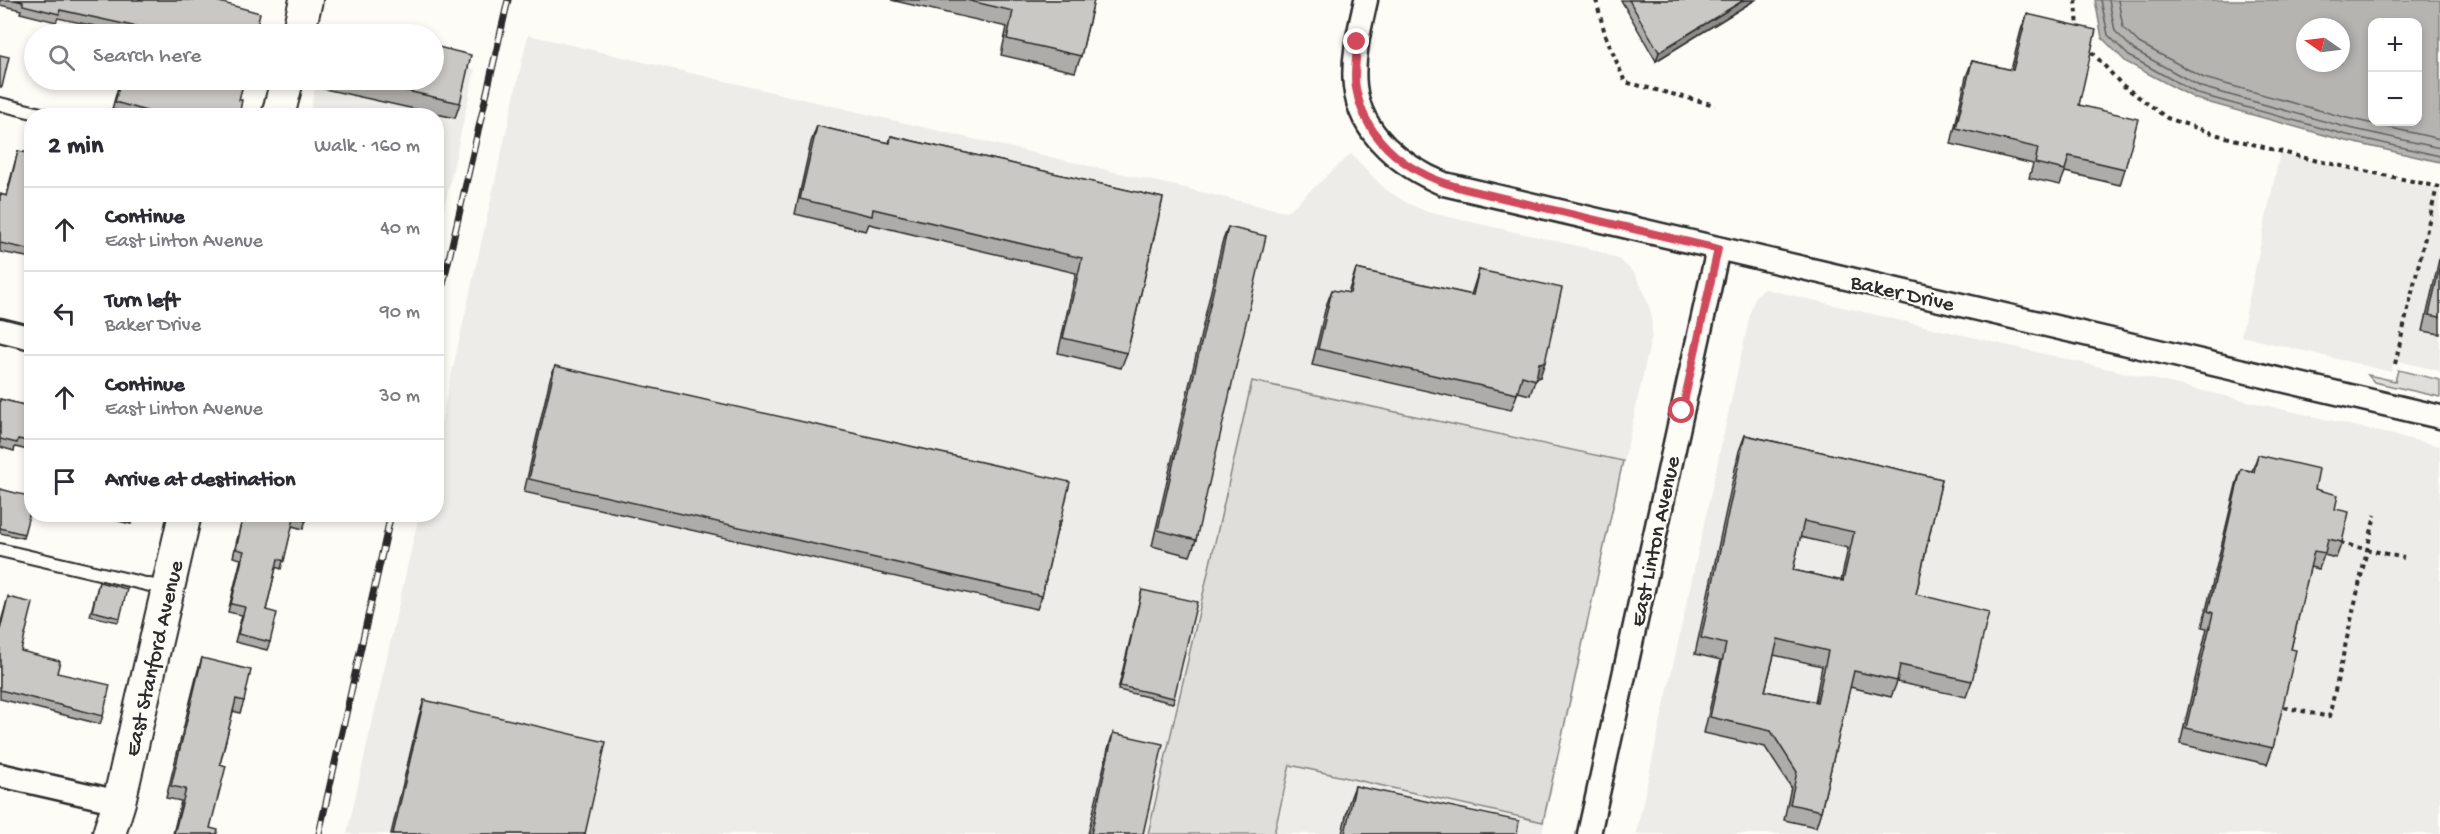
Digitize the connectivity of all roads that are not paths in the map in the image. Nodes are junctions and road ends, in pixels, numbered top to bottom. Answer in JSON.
{"nodes":[{"id":1,"x":306,"y":0,"type":"edge"},
{"id":2,"x":1366,"y":0,"type":"edge"},
{"id":3,"x":300,"y":24,"type":"edge"},
{"id":4,"x":284,"y":90,"type":"edge"},
{"id":5,"x":0,"y":104,"type":"edge"},
{"id":6,"x":280,"y":108,"type":"edge"},
{"id":7,"x":24,"y":110,"type":"edge"},
{"id":8,"x":1718,"y":249,"type":"junction"},
{"id":9,"x":0,"y":330,"type":"edge"},
{"id":10,"x":24,"y":336,"type":"edge"},
{"id":11,"x":2440,"y":417,"type":"edge"},
{"id":12,"x":183,"y":522,"type":"edge"},
{"id":13,"x":0,"y":550,"type":"edge"},
{"id":14,"x":168,"y":590,"type":"junction"},
{"id":15,"x":0,"y":775,"type":"edge"},
{"id":16,"x":119,"y":802,"type":"junction"},
{"id":17,"x":109,"y":834,"type":"edge"},
{"id":18,"x":115,"y":834,"type":"edge"},
{"id":19,"x":1589,"y":834,"type":"edge"}],
"edges":[{"from":1,"to":3,"type":"main road"},
{"from":2,"to":8,"type":"street","name":"Baker Drive"},
{"from":4,"to":6,"type":"main road"},
{"from":5,"to":7,"type":"lane"},
{"from":8,"to":11,"type":"street","name":"Baker Drive"},
{"from":8,"to":19,"type":"street","name":"East Linton Avenue"},
{"from":9,"to":10,"type":"street"},
{"from":12,"to":14,"type":"main road","name":"East Stanford Avenue"},
{"from":13,"to":14,"type":"lane"},
{"from":14,"to":16,"type":"main road","name":"East Stanford Avenue"},
{"from":15,"to":16,"type":"street"},
{"from":16,"to":17,"type":"main road","name":"East Stanford Avenue"},
{"from":16,"to":18,"type":"main road","name":"East Stanford Avenue"}]}
